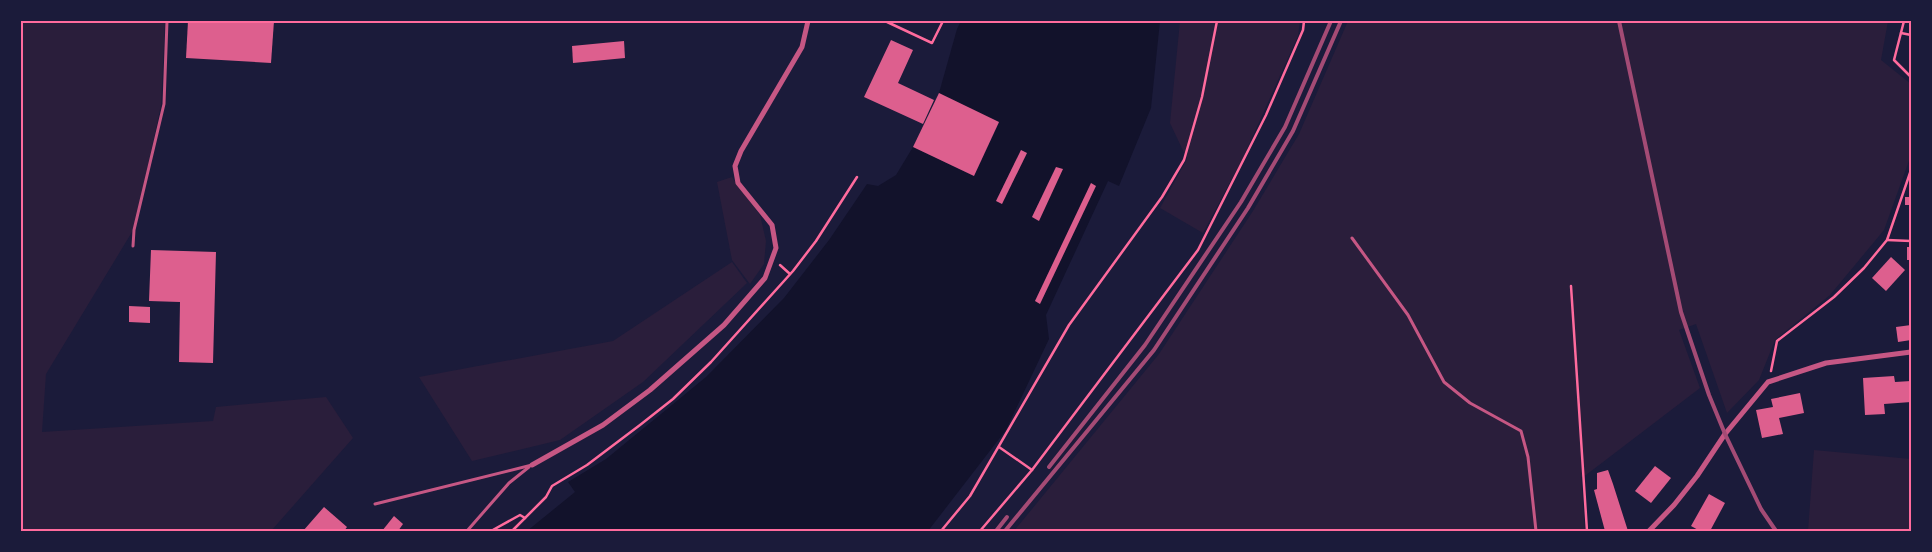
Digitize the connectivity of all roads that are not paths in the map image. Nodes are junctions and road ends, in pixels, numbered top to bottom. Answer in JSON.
{"nodes":[{"id":1,"x":168,"y":21,"type":"edge"},
{"id":2,"x":808,"y":21,"type":"edge"},
{"id":3,"x":1352,"y":238,"type":"dead end"},
{"id":4,"x":133,"y":246,"type":"dead end"},
{"id":5,"x":1911,"y":352,"type":"edge"},
{"id":6,"x":532,"y":465,"type":"junction"},
{"id":7,"x":374,"y":504,"type":"dead end"},
{"id":8,"x":467,"y":531,"type":"edge"},
{"id":9,"x":1536,"y":531,"type":"edge"},
{"id":10,"x":1649,"y":531,"type":"edge"}],
"edges":[{"from":1,"to":4,"type":"lane"},
{"from":2,"to":6,"type":"street"},
{"from":3,"to":9,"type":"lane"},
{"from":5,"to":10,"type":"street"},
{"from":6,"to":7,"type":"lane"},
{"from":6,"to":8,"type":"lane"}]}
